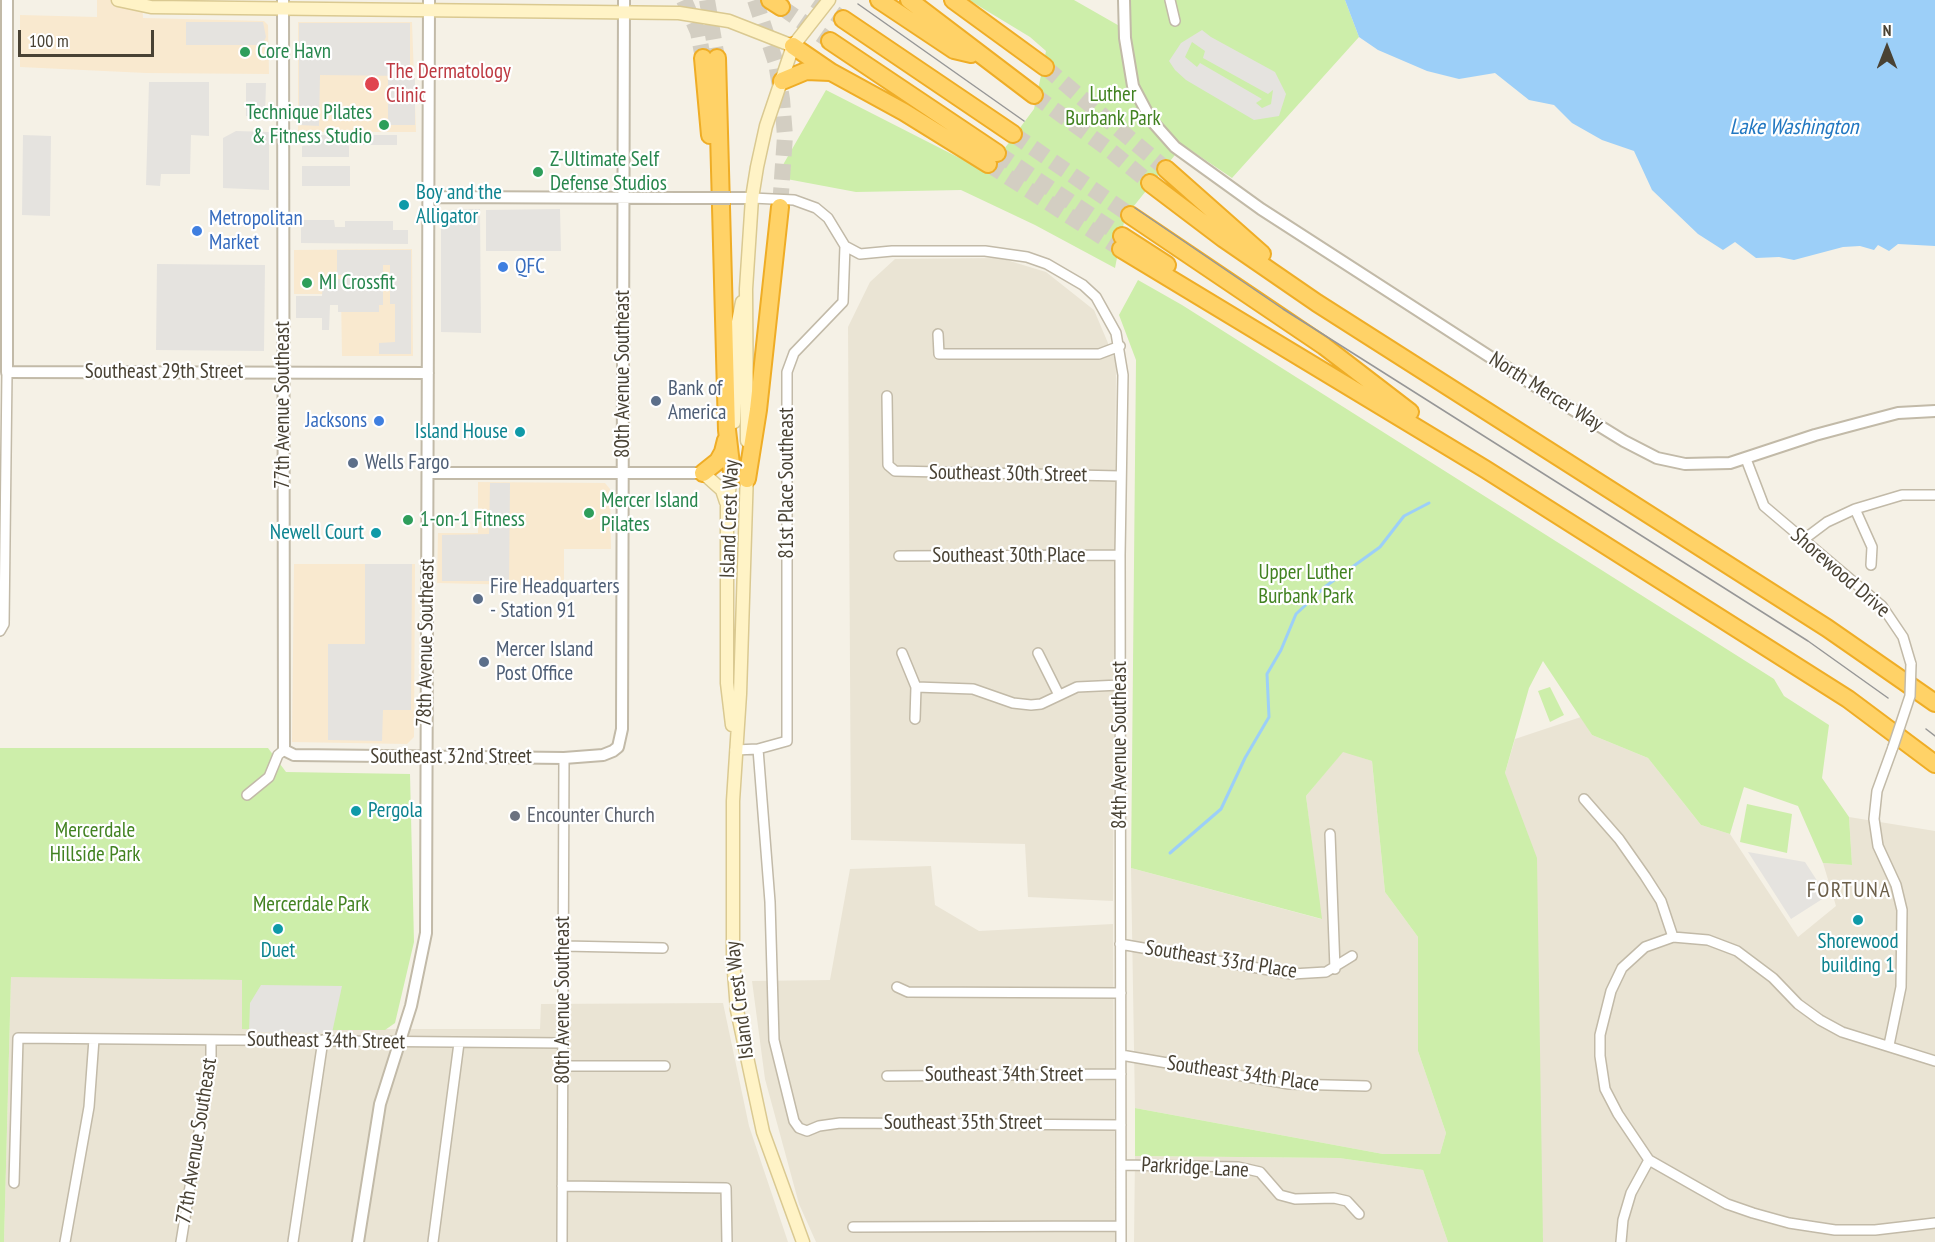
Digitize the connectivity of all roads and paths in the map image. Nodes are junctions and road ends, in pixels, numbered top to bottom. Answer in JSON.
{"nodes":[{"id":1,"x":118,"y":0,"type":"edge"},
{"id":2,"x":829,"y":0,"type":"edge"},
{"id":3,"x":879,"y":0,"type":"edge"},
{"id":4,"x":909,"y":0,"type":"edge"},
{"id":5,"x":953,"y":0,"type":"edge"},
{"id":6,"x":1124,"y":0,"type":"edge"},
{"id":7,"x":1170,"y":0,"type":"edge"},
{"id":8,"x":5,"y":4,"type":"edge"},
{"id":9,"x":283,"y":4,"type":"edge"},
{"id":10,"x":429,"y":5,"type":"edge"},
{"id":11,"x":624,"y":5,"type":"edge"},
{"id":12,"x":843,"y":19,"type":"tunnel mouth"},
{"id":13,"x":1175,"y":21,"type":"dead end"},
{"id":14,"x":830,"y":41,"type":"tunnel mouth"},
{"id":15,"x":793,"y":46,"type":"junction"},
{"id":16,"x":978,"y":55,"type":"junction"},
{"id":17,"x":710,"y":58,"type":"tunnel mouth"},
{"id":18,"x":1045,"y":67,"type":"tunnel mouth"},
{"id":19,"x":831,"y":72,"type":"junction"},
{"id":20,"x":782,"y":81,"type":"junction"},
{"id":21,"x":1034,"y":95,"type":"tunnel mouth"},
{"id":22,"x":1013,"y":134,"type":"tunnel mouth"},
{"id":23,"x":4,"y":166,"type":"edge"},
{"id":24,"x":1166,"y":169,"type":"tunnel mouth"},
{"id":25,"x":1150,"y":183,"type":"tunnel mouth"},
{"id":26,"x":428,"y":197,"type":"junction"},
{"id":27,"x":623,"y":198,"type":"junction"},
{"id":28,"x":752,"y":198,"type":"junction"},
{"id":29,"x":780,"y":207,"type":"tunnel mouth"},
{"id":30,"x":1130,"y":215,"type":"tunnel mouth"},
{"id":31,"x":1121,"y":242,"type":"tunnel mouth"},
{"id":32,"x":845,"y":246,"type":"junction"},
{"id":33,"x":1317,"y":303,"type":"junction"},
{"id":34,"x":938,"y":334,"type":"dead end"},
{"id":35,"x":1120,"y":346,"type":"junction"},
{"id":36,"x":7,"y":372,"type":"junction"},
{"id":37,"x":282,"y":373,"type":"junction"},
{"id":38,"x":428,"y":373,"type":"junction"},
{"id":39,"x":887,"y":396,"type":"dead end"},
{"id":40,"x":1935,"y":411,"type":"edge"},
{"id":41,"x":727,"y":430,"type":"junction"},
{"id":42,"x":1746,"y":459,"type":"junction"},
{"id":43,"x":1485,"y":469,"type":"junction"},
{"id":44,"x":428,"y":473,"type":"junction"},
{"id":45,"x":623,"y":473,"type":"junction"},
{"id":46,"x":703,"y":473,"type":"junction"},
{"id":47,"x":739,"y":476,"type":"junction"},
{"id":48,"x":1120,"y":476,"type":"junction"},
{"id":49,"x":1935,"y":495,"type":"edge"},
{"id":50,"x":727,"y":507,"type":"junction"},
{"id":51,"x":1855,"y":509,"type":"junction"},
{"id":52,"x":1803,"y":540,"type":"junction"},
{"id":53,"x":1120,"y":555,"type":"junction"},
{"id":54,"x":899,"y":556,"type":"dead end"},
{"id":55,"x":1871,"y":565,"type":"dead end"},
{"id":56,"x":0,"y":631,"type":"edge"},
{"id":57,"x":902,"y":653,"type":"dead end"},
{"id":58,"x":1038,"y":653,"type":"dead end"},
{"id":59,"x":1120,"y":685,"type":"junction"},
{"id":60,"x":916,"y":687,"type":"junction"},
{"id":61,"x":1059,"y":695,"type":"junction"},
{"id":62,"x":1935,"y":703,"type":"edge"},
{"id":63,"x":915,"y":719,"type":"dead end"},
{"id":64,"x":618,"y":747,"type":"joint"},
{"id":65,"x":758,"y":748,"type":"junction"},
{"id":66,"x":284,"y":750,"type":"junction"},
{"id":67,"x":735,"y":750,"type":"junction"},
{"id":68,"x":425,"y":757,"type":"junction"},
{"id":69,"x":564,"y":758,"type":"junction"},
{"id":70,"x":1935,"y":764,"type":"edge"},
{"id":71,"x":247,"y":795,"type":"dead end"},
{"id":72,"x":1584,"y":799,"type":"dead end"},
{"id":73,"x":1330,"y":834,"type":"dead end"},
{"id":74,"x":1673,"y":937,"type":"junction"},
{"id":75,"x":1120,"y":944,"type":"junction"},
{"id":76,"x":563,"y":946,"type":"junction"},
{"id":77,"x":663,"y":948,"type":"dead end"},
{"id":78,"x":1352,"y":956,"type":"dead end"},
{"id":79,"x":1335,"y":969,"type":"junction"},
{"id":80,"x":897,"y":987,"type":"dead end"},
{"id":81,"x":1121,"y":993,"type":"junction"},
{"id":82,"x":94,"y":1039,"type":"junction"},
{"id":83,"x":323,"y":1040,"type":"junction"},
{"id":84,"x":211,"y":1041,"type":"junction"},
{"id":85,"x":398,"y":1042,"type":"junction"},
{"id":86,"x":459,"y":1043,"type":"junction"},
{"id":87,"x":563,"y":1043,"type":"junction"},
{"id":88,"x":1889,"y":1045,"type":"junction"},
{"id":89,"x":1121,"y":1055,"type":"junction"},
{"id":90,"x":1935,"y":1061,"type":"edge"},
{"id":91,"x":563,"y":1066,"type":"junction"},
{"id":92,"x":664,"y":1066,"type":"dead end"},
{"id":93,"x":1121,"y":1074,"type":"junction"},
{"id":94,"x":887,"y":1076,"type":"dead end"},
{"id":95,"x":1366,"y":1086,"type":"dead end"},
{"id":96,"x":1121,"y":1125,"type":"junction"},
{"id":97,"x":1649,"y":1160,"type":"junction"},
{"id":98,"x":1121,"y":1165,"type":"junction"},
{"id":99,"x":14,"y":1182,"type":"dead end"},
{"id":100,"x":562,"y":1186,"type":"junction"},
{"id":101,"x":1359,"y":1214,"type":"dead end"},
{"id":102,"x":1935,"y":1223,"type":"edge"},
{"id":103,"x":1121,"y":1226,"type":"junction"},
{"id":104,"x":853,"y":1227,"type":"dead end"},
{"id":105,"x":65,"y":1242,"type":"edge"},
{"id":106,"x":181,"y":1242,"type":"edge"},
{"id":107,"x":293,"y":1242,"type":"edge"},
{"id":108,"x":358,"y":1242,"type":"edge"},
{"id":109,"x":433,"y":1242,"type":"edge"},
{"id":110,"x":562,"y":1242,"type":"edge"},
{"id":111,"x":727,"y":1242,"type":"edge"},
{"id":112,"x":803,"y":1242,"type":"edge"},
{"id":113,"x":1122,"y":1242,"type":"edge"},
{"id":114,"x":1621,"y":1242,"type":"edge"}],
"edges":[{"from":1,"to":9,"type":"main road"},
{"from":2,"to":15,"type":"main road"},
{"from":3,"to":16,"type":"highway"},
{"from":4,"to":16,"type":"highway"},
{"from":5,"to":18,"type":"highway"},
{"from":6,"to":42,"type":"street","name":"North Mercer Way"},
{"from":7,"to":13,"type":"street"},
{"from":8,"to":23,"type":"street"},
{"from":9,"to":10,"type":"main road"},
{"from":9,"to":37,"type":"street","name":"77th Avenue Southeast"},
{"from":10,"to":11,"type":"main road"},
{"from":10,"to":26,"type":"street","name":"78th Avenue Southeast"},
{"from":11,"to":15,"type":"main road"},
{"from":11,"to":27,"type":"street","name":"80th Avenue Southeast"},
{"from":12,"to":22,"type":"highway"},
{"from":14,"to":19,"type":"highway"},
{"from":15,"to":19,"type":"highway"},
{"from":15,"to":20,"type":"main road","name":"Island Crest Way"},
{"from":16,"to":21,"type":"highway"},
{"from":17,"to":41,"type":"highway"},
{"from":19,"to":20,"type":"highway"},
{"from":20,"to":28,"type":"main road","name":"Island Crest Way"},
{"from":23,"to":36,"type":"street"},
{"from":24,"to":33,"type":"highway"},
{"from":25,"to":33,"type":"highway"},
{"from":26,"to":27,"type":"street"},
{"from":26,"to":38,"type":"street","name":"78th Avenue Southeast"},
{"from":27,"to":28,"type":"street","bridge":true},
{"from":27,"to":45,"type":"street","name":"80th Avenue Southeast"},
{"from":28,"to":32,"type":"street"},
{"from":28,"to":47,"type":"main road","name":"Island Crest Way"},
{"from":29,"to":47,"type":"highway"},
{"from":30,"to":43,"type":"highway"},
{"from":31,"to":43,"type":"highway"},
{"from":32,"to":35,"type":"street","name":"84th Avenue Southeast"},
{"from":32,"to":65,"type":"street","name":"81st Place Southeast"},
{"from":33,"to":62,"type":"highway"},
{"from":34,"to":35,"type":"street"},
{"from":35,"to":48,"type":"street","name":"84th Avenue Southeast"},
{"from":36,"to":37,"type":"street","name":"Southeast 29th Street"},
{"from":36,"to":56,"type":"street"},
{"from":37,"to":38,"type":"street","name":"Southeast 29th Street"},
{"from":37,"to":66,"type":"street","name":"77th Avenue Southeast"},
{"from":38,"to":44,"type":"street","name":"78th Avenue Southeast"},
{"from":39,"to":48,"type":"street","name":"Southeast 30th Street"},
{"from":40,"to":42,"type":"street","name":"North Mercer Way"},
{"from":41,"to":46,"type":"highway"},
{"from":41,"to":47,"type":"highway"},
{"from":42,"to":52,"type":"street","name":"Shorewood Drive"},
{"from":43,"to":70,"type":"highway"},
{"from":44,"to":45,"type":"street"},
{"from":44,"to":68,"type":"street","name":"78th Avenue Southeast"},
{"from":45,"to":46,"type":"street"},
{"from":45,"to":64,"type":"street","name":"80th Avenue Southeast"},
{"from":46,"to":50,"type":"main road"},
{"from":47,"to":50,"type":"main road","name":"Island Crest Way"},
{"from":47,"to":67,"type":"main road","name":"Island Crest Way"},
{"from":48,"to":53,"type":"street","name":"84th Avenue Southeast"},
{"from":49,"to":51,"type":"street"},
{"from":50,"to":67,"type":"main road","name":"Island Crest Way"},
{"from":51,"to":52,"type":"street"},
{"from":51,"to":55,"type":"street"},
{"from":52,"to":88,"type":"street","name":"Shorewood Drive","bridge":true},
{"from":53,"to":54,"type":"street","name":"Southeast 30th Place"},
{"from":53,"to":59,"type":"street","name":"84th Avenue Southeast"},
{"from":57,"to":60,"type":"street"},
{"from":58,"to":61,"type":"street"},
{"from":59,"to":61,"type":"street"},
{"from":59,"to":75,"type":"street","name":"84th Avenue Southeast"},
{"from":60,"to":61,"type":"street"},
{"from":60,"to":63,"type":"street"},
{"from":64,"to":69,"type":"street","name":"Southeast 32nd Street"},
{"from":65,"to":67,"type":"street"},
{"from":65,"to":96,"type":"street","name":"Southeast 35th Street"},
{"from":66,"to":68,"type":"street","name":"Southeast 32nd Street"},
{"from":66,"to":71,"type":"street","name":"77th Avenue Southeast"},
{"from":67,"to":112,"type":"main road","name":"Island Crest Way"},
{"from":68,"to":69,"type":"street","name":"Southeast 32nd Street"},
{"from":68,"to":85,"type":"street","name":"78th Avenue Southeast"},
{"from":69,"to":76,"type":"street","name":"80th Avenue Southeast"},
{"from":72,"to":74,"type":"street"},
{"from":73,"to":79,"type":"street"},
{"from":74,"to":88,"type":"street"},
{"from":74,"to":97,"type":"street"},
{"from":75,"to":79,"type":"street","name":"Southeast 33rd Place"},
{"from":75,"to":81,"type":"street","name":"84th Avenue Southeast"},
{"from":76,"to":77,"type":"street"},
{"from":76,"to":87,"type":"street","name":"80th Avenue Southeast"},
{"from":78,"to":79,"type":"street","name":"Southeast 33rd Place"},
{"from":80,"to":81,"type":"street"},
{"from":81,"to":89,"type":"street","name":"84th Avenue Southeast"},
{"from":82,"to":84,"type":"street","name":"Southeast 34th Street"},
{"from":82,"to":99,"type":"street","name":"Southeast 34th Street"},
{"from":82,"to":105,"type":"street"},
{"from":83,"to":84,"type":"street","name":"Southeast 34th Street"},
{"from":83,"to":85,"type":"street","name":"Southeast 34th Street"},
{"from":83,"to":107,"type":"street"},
{"from":84,"to":106,"type":"street","name":"77th Avenue Southeast"},
{"from":85,"to":86,"type":"street","name":"Southeast 34th Street"},
{"from":85,"to":108,"type":"street","name":"78th Avenue Southeast"},
{"from":86,"to":87,"type":"street","name":"Southeast 34th Street"},
{"from":86,"to":109,"type":"street"},
{"from":87,"to":91,"type":"street","name":"80th Avenue Southeast"},
{"from":88,"to":90,"type":"street"},
{"from":89,"to":93,"type":"street","name":"84th Avenue Southeast"},
{"from":89,"to":95,"type":"street","name":"Southeast 34th Place"},
{"from":91,"to":92,"type":"street"},
{"from":91,"to":100,"type":"street","name":"80th Avenue Southeast"},
{"from":93,"to":94,"type":"street","name":"Southeast 34th Street"},
{"from":93,"to":96,"type":"street","name":"84th Avenue Southeast"},
{"from":96,"to":98,"type":"street","name":"84th Avenue Southeast"},
{"from":97,"to":102,"type":"street"},
{"from":97,"to":114,"type":"street"},
{"from":98,"to":101,"type":"street","name":"Parkridge Lane"},
{"from":98,"to":103,"type":"street","name":"84th Avenue Southeast"},
{"from":100,"to":110,"type":"street","name":"80th Avenue Southeast"},
{"from":100,"to":111,"type":"street"},
{"from":103,"to":104,"type":"street"},
{"from":103,"to":113,"type":"street","name":"84th Avenue Southeast"}]}
